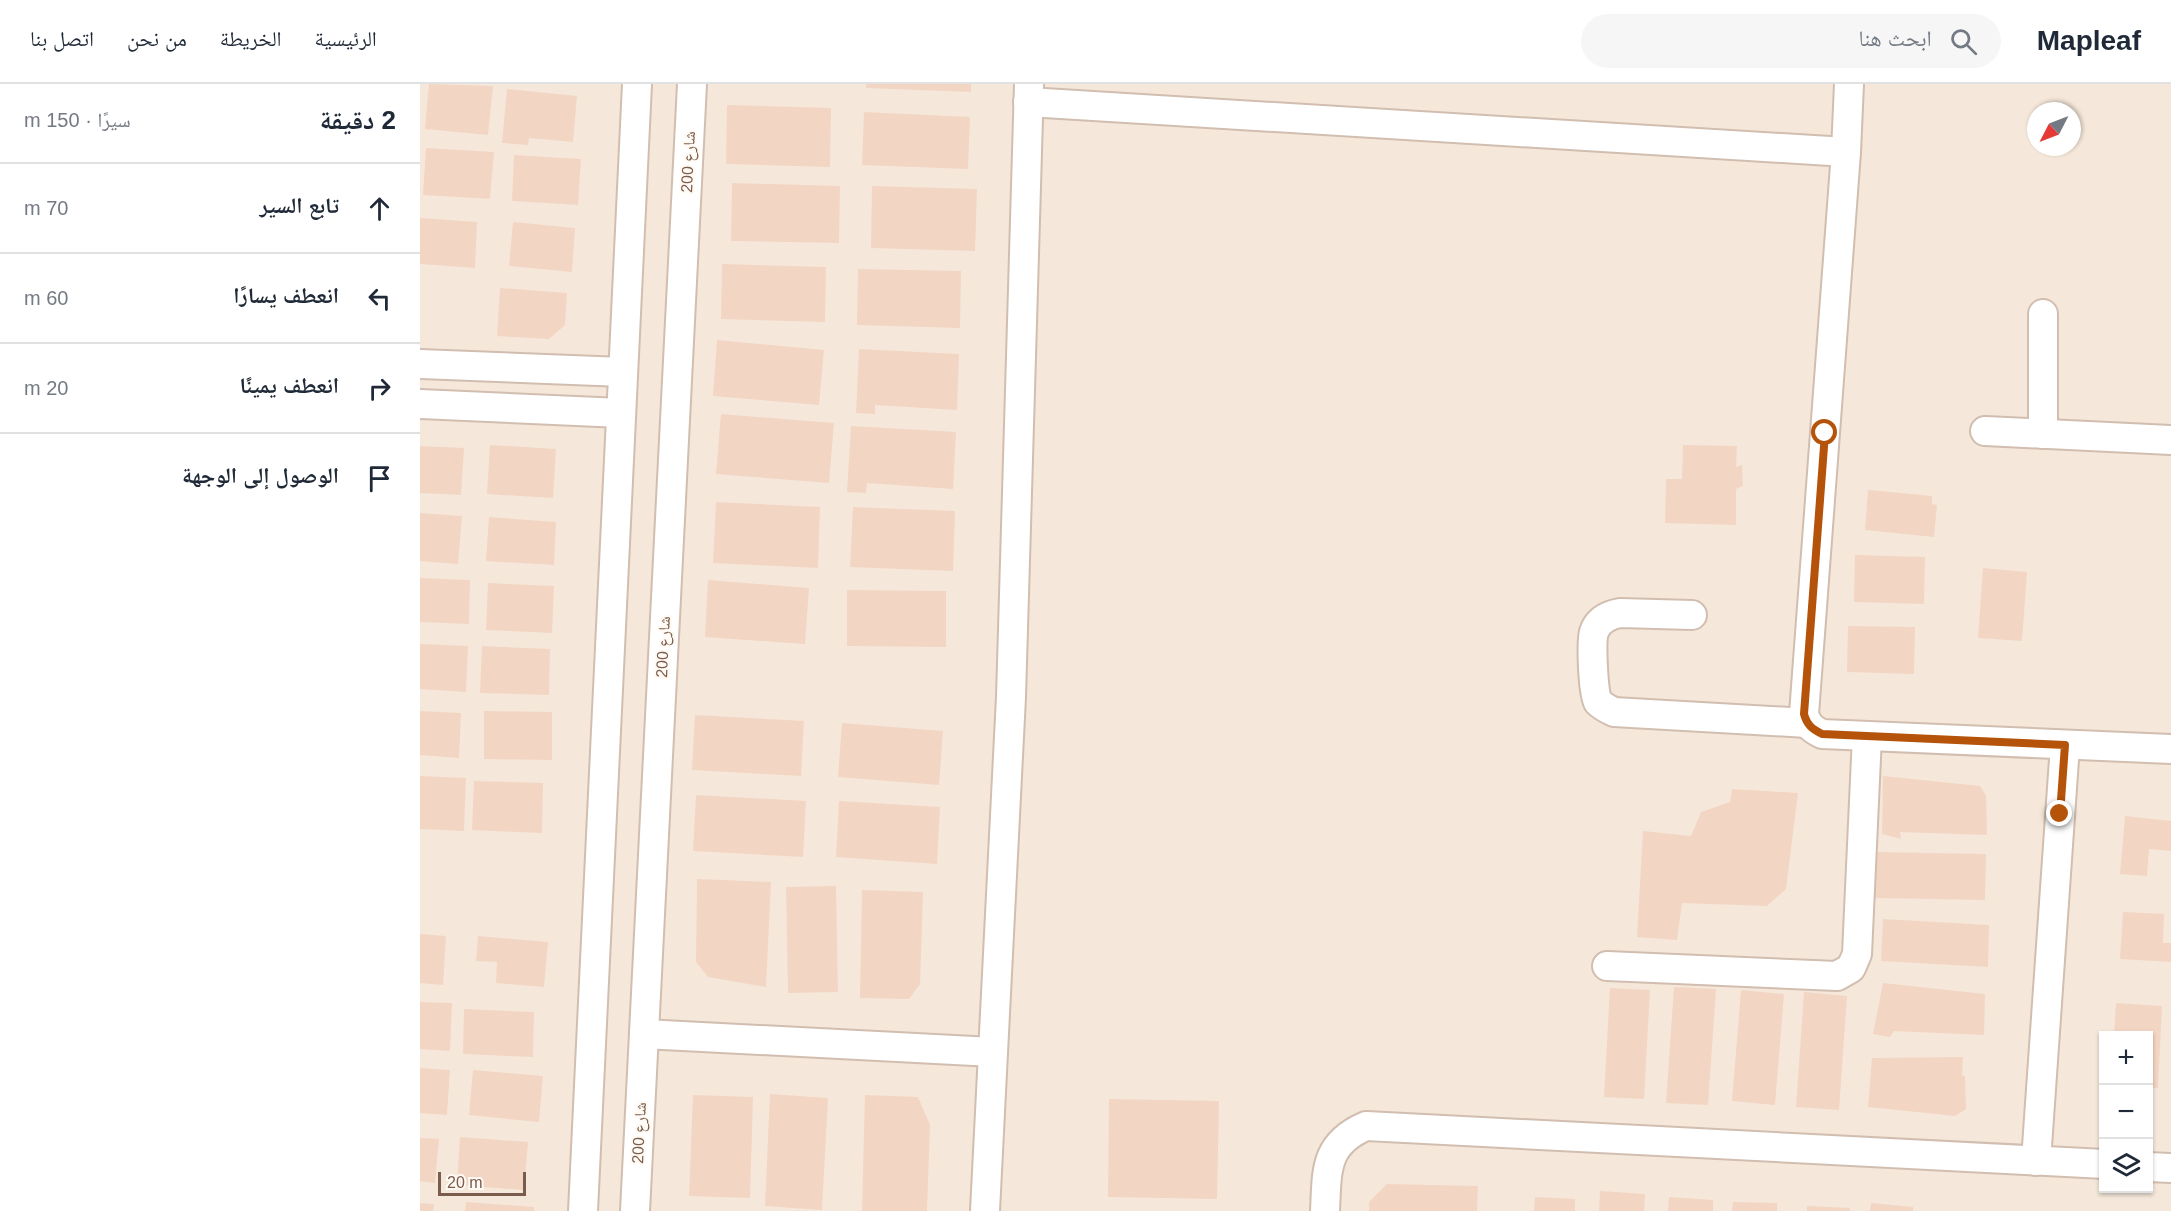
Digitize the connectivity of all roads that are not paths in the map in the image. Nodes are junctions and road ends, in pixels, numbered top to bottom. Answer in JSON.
{"nodes":[{"id":1,"x":637,"y":84,"type":"edge"},
{"id":2,"x":692,"y":84,"type":"edge"},
{"id":3,"x":1849,"y":84,"type":"edge"},
{"id":4,"x":1028,"y":93,"type":"edge"},
{"id":5,"x":1846,"y":152,"type":"junction"},
{"id":6,"x":2043,"y":314,"type":"dead end"},
{"id":7,"x":420,"y":364,"type":"edge"},
{"id":8,"x":623,"y":372,"type":"junction"},
{"id":9,"x":420,"y":404,"type":"edge"},
{"id":10,"x":621,"y":413,"type":"junction"},
{"id":11,"x":1985,"y":431,"type":"dead end"},
{"id":12,"x":2043,"y":434,"type":"junction"},
{"id":13,"x":2171,"y":440,"type":"edge"},
{"id":14,"x":1692,"y":615,"type":"dead end"},
{"id":15,"x":1807,"y":723,"type":"junction"},
{"id":16,"x":1867,"y":736,"type":"junction"},
{"id":17,"x":2065,"y":745,"type":"junction"},
{"id":18,"x":2171,"y":750,"type":"edge"},
{"id":19,"x":1607,"y":966,"type":"dead end"},
{"id":20,"x":644,"y":1034,"type":"junction"},
{"id":21,"x":993,"y":1052,"type":"junction"},
{"id":22,"x":2036,"y":1161,"type":"junction"},
{"id":23,"x":2099,"y":1164,"type":"edge"},
{"id":24,"x":2153,"y":1167,"type":"edge"},
{"id":25,"x":2171,"y":1168,"type":"edge"},
{"id":26,"x":583,"y":1211,"type":"edge"},
{"id":27,"x":635,"y":1211,"type":"edge"},
{"id":28,"x":985,"y":1211,"type":"edge"},
{"id":29,"x":1325,"y":1211,"type":"edge"}],
"edges":[{"from":1,"to":8,"type":"street"},
{"from":2,"to":20,"type":"street","name":"شارع 200"},
{"from":3,"to":5,"type":"street"},
{"from":4,"to":5,"type":"street"},
{"from":4,"to":21,"type":"street"},
{"from":5,"to":15,"type":"street"},
{"from":6,"to":12,"type":"street"},
{"from":7,"to":8,"type":"street"},
{"from":8,"to":10,"type":"street"},
{"from":9,"to":10,"type":"street"},
{"from":10,"to":26,"type":"street"},
{"from":11,"to":12,"type":"street"},
{"from":12,"to":13,"type":"street"},
{"from":14,"to":15,"type":"street"},
{"from":15,"to":16,"type":"street"},
{"from":16,"to":17,"type":"street"},
{"from":16,"to":19,"type":"street"},
{"from":17,"to":18,"type":"street"},
{"from":17,"to":22,"type":"street"},
{"from":20,"to":21,"type":"street"},
{"from":20,"to":27,"type":"street","name":"شارع 200"},
{"from":21,"to":28,"type":"street"},
{"from":22,"to":23,"type":"street"},
{"from":22,"to":29,"type":"street"},
{"from":24,"to":25,"type":"street"}]}
